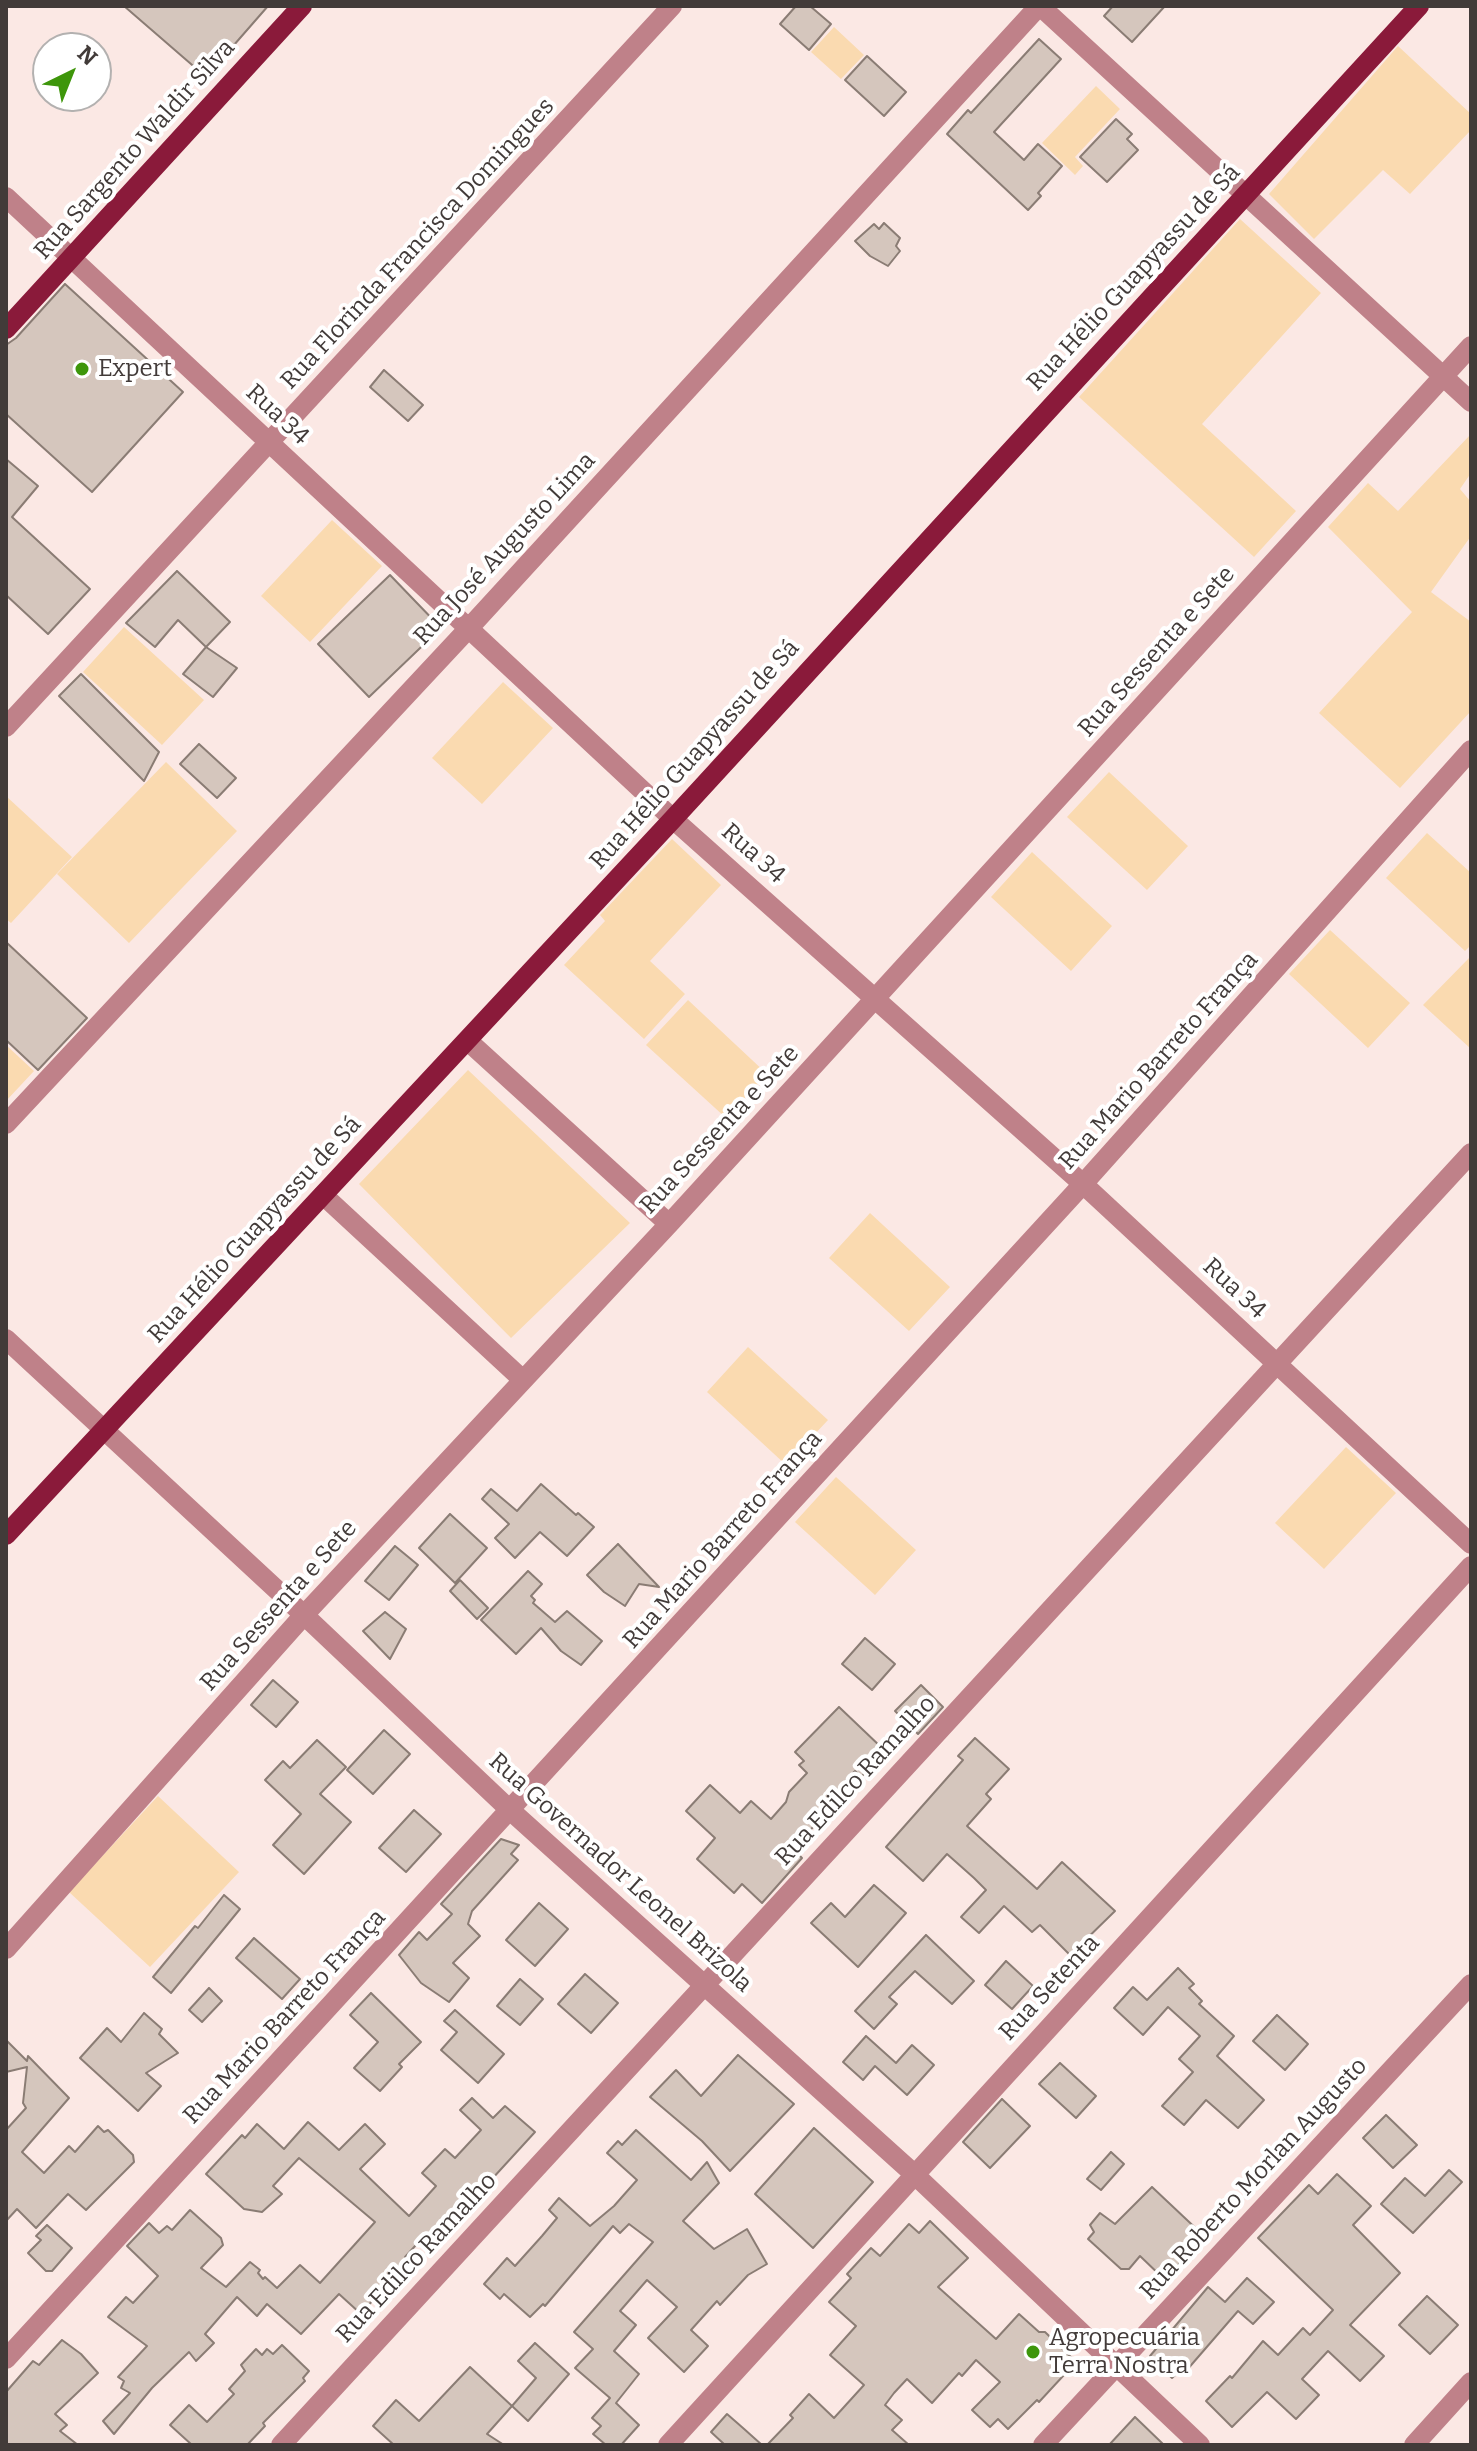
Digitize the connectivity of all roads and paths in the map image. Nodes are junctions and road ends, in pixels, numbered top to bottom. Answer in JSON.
{"nodes":[{"id":1,"x":302,"y":6,"type":"edge"},
{"id":2,"x":672,"y":6,"type":"edge"},
{"id":3,"x":1039,"y":6,"type":"edge"},
{"id":4,"x":1419,"y":6,"type":"edge"},
{"id":5,"x":1246,"y":195,"type":"junction"},
{"id":6,"x":6,"y":197,"type":"edge"},
{"id":7,"x":73,"y":258,"type":"junction"},
{"id":8,"x":6,"y":329,"type":"edge"},
{"id":9,"x":1471,"y":346,"type":"edge"},
{"id":10,"x":1443,"y":376,"type":"junction"},
{"id":11,"x":1471,"y":402,"type":"edge"},
{"id":12,"x":269,"y":444,"type":"junction"},
{"id":13,"x":469,"y":628,"type":"junction"},
{"id":14,"x":6,"y":727,"type":"edge"},
{"id":15,"x":1471,"y":750,"type":"edge"},
{"id":16,"x":673,"y":819,"type":"junction"},
{"id":17,"x":876,"y":998,"type":"junction"},
{"id":18,"x":468,"y":1041,"type":"junction"},
{"id":19,"x":6,"y":1124,"type":"edge"},
{"id":20,"x":1471,"y":1153,"type":"edge"},
{"id":21,"x":1083,"y":1184,"type":"junction"},
{"id":22,"x":323,"y":1195,"type":"junction"},
{"id":23,"x":669,"y":1224,"type":"junction"},
{"id":24,"x":6,"y":1339,"type":"edge"},
{"id":25,"x":1276,"y":1364,"type":"junction"},
{"id":26,"x":523,"y":1380,"type":"junction"},
{"id":27,"x":103,"y":1428,"type":"junction"},
{"id":28,"x":6,"y":1535,"type":"edge"},
{"id":29,"x":1471,"y":1544,"type":"edge"},
{"id":30,"x":1471,"y":1566,"type":"edge"},
{"id":31,"x":304,"y":1615,"type":"junction"},
{"id":32,"x":510,"y":1810,"type":"junction"},
{"id":33,"x":6,"y":1949,"type":"edge"},
{"id":34,"x":704,"y":1984,"type":"junction"},
{"id":35,"x":1471,"y":1984,"type":"edge"},
{"id":36,"x":914,"y":2174,"type":"junction"},
{"id":37,"x":6,"y":2359,"type":"edge"},
{"id":38,"x":1116,"y":2366,"type":"junction"},
{"id":39,"x":1471,"y":2382,"type":"edge"},
{"id":40,"x":281,"y":2445,"type":"edge"},
{"id":41,"x":668,"y":2445,"type":"edge"},
{"id":42,"x":1043,"y":2445,"type":"edge"},
{"id":43,"x":1200,"y":2445,"type":"edge"},
{"id":44,"x":1414,"y":2445,"type":"edge"}],
"edges":[{"from":1,"to":7,"type":"main road","name":"Rua Sargento Waldir Silva"},
{"from":2,"to":12,"type":"street","name":"Rua Florinda Francisca Domingues"},
{"from":3,"to":5,"type":"street"},
{"from":3,"to":13,"type":"street","name":"Rua José Augusto Lima"},
{"from":4,"to":5,"type":"main road","name":"Rua Hélio Guapyassu de Sá"},
{"from":5,"to":10,"type":"street"},
{"from":5,"to":16,"type":"main road","name":"Rua Hélio Guapyassu de Sá"},
{"from":6,"to":7,"type":"street","name":"Rua 34"},
{"from":7,"to":8,"type":"main road","name":"Rua Sargento Waldir Silva"},
{"from":7,"to":12,"type":"street","name":"Rua 34"},
{"from":9,"to":10,"type":"street","name":"Rua Sessenta e Sete"},
{"from":10,"to":11,"type":"street"},
{"from":10,"to":17,"type":"street","name":"Rua Sessenta e Sete"},
{"from":12,"to":13,"type":"street","name":"Rua 34"},
{"from":12,"to":14,"type":"street","name":"Rua Florinda Francisca Domingues"},
{"from":13,"to":16,"type":"street","name":"Rua 34"},
{"from":13,"to":19,"type":"street","name":"Rua José Augusto Lima"},
{"from":15,"to":21,"type":"street","name":"Rua Mario Barreto França"},
{"from":16,"to":17,"type":"street","name":"Rua 34"},
{"from":16,"to":18,"type":"main road","name":"Rua Hélio Guapyassu de Sá"},
{"from":17,"to":21,"type":"street","name":"Rua 34"},
{"from":17,"to":23,"type":"street","name":"Rua Sessenta e Sete"},
{"from":18,"to":22,"type":"main road","name":"Rua Hélio Guapyassu de Sá"},
{"from":18,"to":23,"type":"street"},
{"from":20,"to":25,"type":"street","name":"Rua Edilco Ramalho"},
{"from":21,"to":25,"type":"street","name":"Rua 34"},
{"from":21,"to":32,"type":"street","name":"Rua Mario Barreto França"},
{"from":22,"to":26,"type":"street"},
{"from":22,"to":27,"type":"main road","name":"Rua Hélio Guapyassu de Sá"},
{"from":23,"to":26,"type":"street","name":"Rua Sessenta e Sete"},
{"from":24,"to":27,"type":"street","name":"Rua Governador Leonel Brizola"},
{"from":25,"to":29,"type":"street","name":"Rua 34"},
{"from":25,"to":34,"type":"street","name":"Rua Edilco Ramalho"},
{"from":26,"to":31,"type":"street","name":"Rua Sessenta e Sete"},
{"from":27,"to":28,"type":"main road","name":"Rua Hélio Guapyassu de Sá"},
{"from":27,"to":31,"type":"street","name":"Rua Governador Leonel Brizola"},
{"from":30,"to":36,"type":"street","name":"Rua Setenta"},
{"from":31,"to":32,"type":"street","name":"Rua Governador Leonel Brizola"},
{"from":31,"to":33,"type":"street","name":"Rua Sessenta e Sete"},
{"from":32,"to":34,"type":"street","name":"Rua Governador Leonel Brizola"},
{"from":32,"to":37,"type":"street","name":"Rua Mario Barreto França"},
{"from":34,"to":36,"type":"street","name":"Rua Governador Leonel Brizola"},
{"from":34,"to":40,"type":"street","name":"Rua Edilco Ramalho"},
{"from":35,"to":38,"type":"street","name":"Rua Roberto Morlan Augusto"},
{"from":36,"to":38,"type":"street","name":"Rua Governador Leonel Brizola"},
{"from":36,"to":41,"type":"street","name":"Rua Setenta"},
{"from":38,"to":42,"type":"street","name":"Rua Roberto Morlan Augusto"},
{"from":38,"to":43,"type":"street","name":"Rua Governador Leonel Brizola"},
{"from":39,"to":44,"type":"street"}]}
